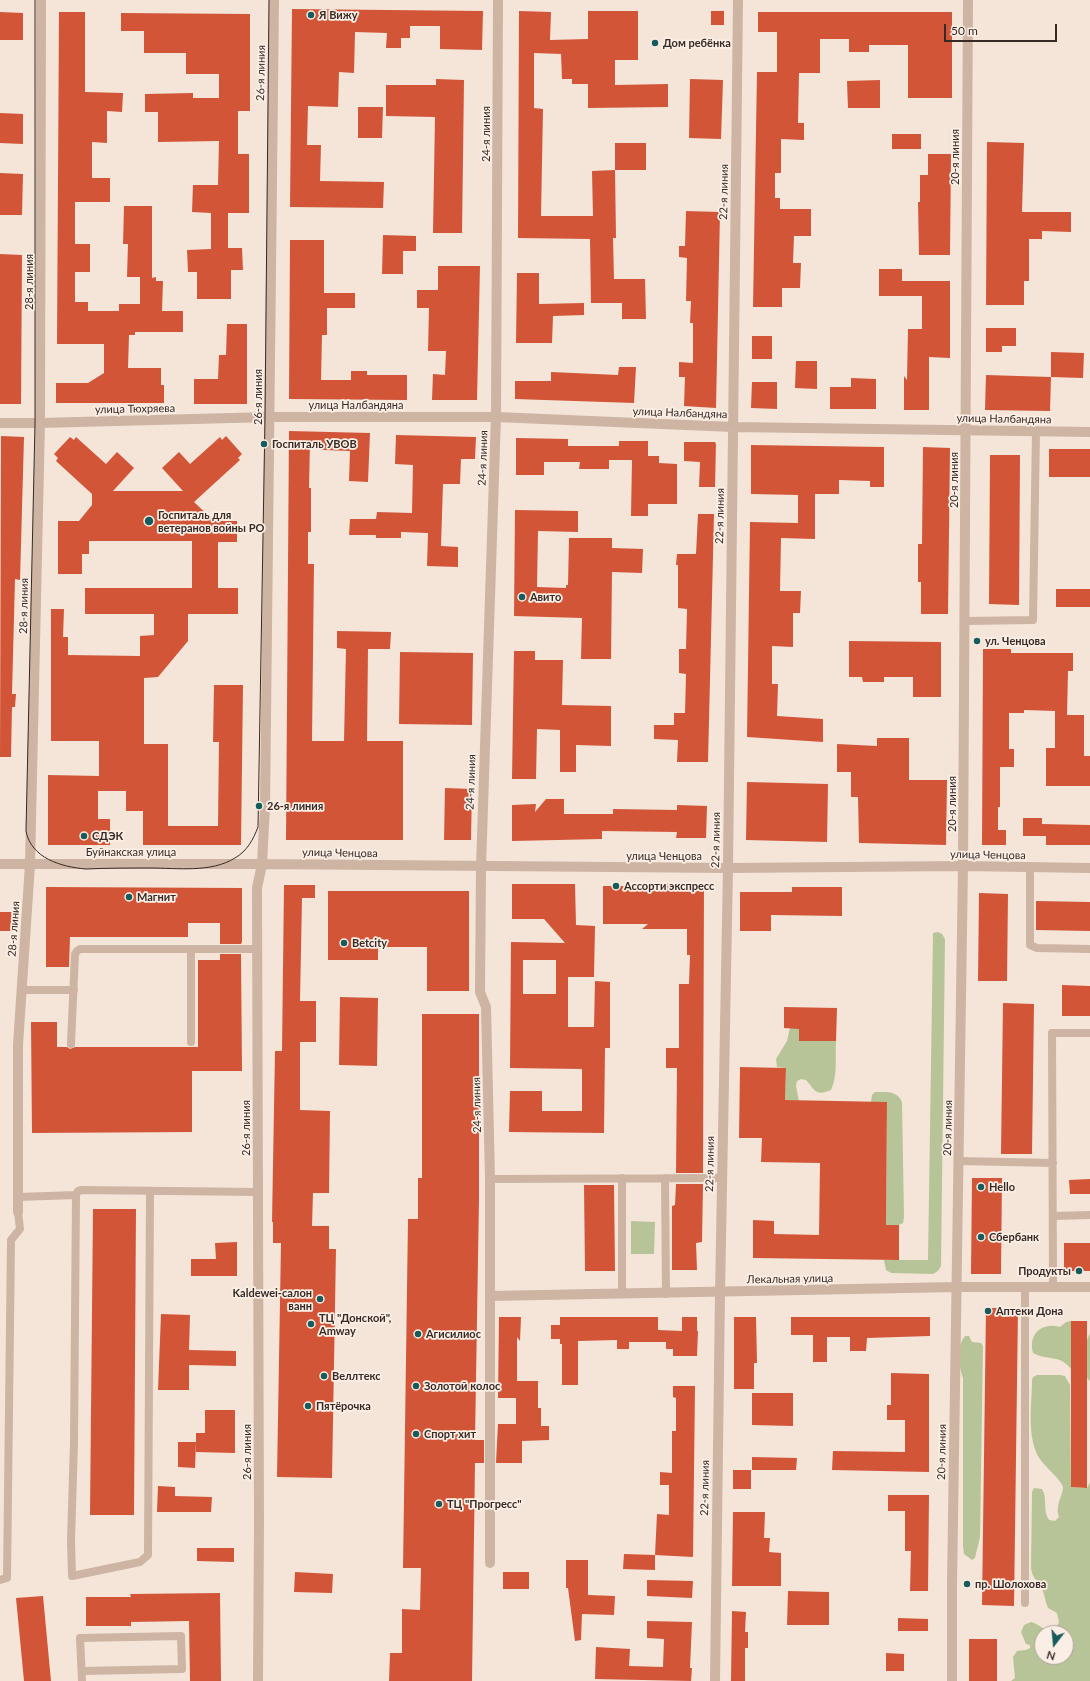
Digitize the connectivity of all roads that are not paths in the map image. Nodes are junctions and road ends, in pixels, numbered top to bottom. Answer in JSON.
{"nodes":[{"id":1,"x":41,"y":0,"type":"edge"},
{"id":2,"x":274,"y":0,"type":"edge"},
{"id":3,"x":498,"y":0,"type":"edge"},
{"id":4,"x":738,"y":0,"type":"edge"},
{"id":5,"x":968,"y":0,"type":"edge"},
{"id":6,"x":270,"y":417,"type":"junction"},
{"id":7,"x":496,"y":417,"type":"junction"},
{"id":8,"x":0,"y":423,"type":"edge"},
{"id":9,"x":40,"y":423,"type":"junction"},
{"id":10,"x":733,"y":427,"type":"junction"},
{"id":11,"x":966,"y":430,"type":"junction"},
{"id":12,"x":1036,"y":431,"type":"junction"},
{"id":13,"x":1090,"y":432,"type":"edge"},
{"id":14,"x":965,"y":621,"type":"junction"},
{"id":15,"x":0,"y":864,"type":"edge"},
{"id":16,"x":30,"y":864,"type":"junction"},
{"id":17,"x":262,"y":864,"type":"junction"},
{"id":18,"x":963,"y":866,"type":"junction"},
{"id":19,"x":480,"y":867,"type":"junction"},
{"id":20,"x":728,"y":868,"type":"junction"},
{"id":21,"x":1030,"y":868,"type":"junction"},
{"id":22,"x":1090,"y":868,"type":"edge"},
{"id":23,"x":191,"y":949,"type":"junction"},
{"id":24,"x":258,"y":949,"type":"junction"},
{"id":25,"x":1090,"y":949,"type":"edge"},
{"id":26,"x":22,"y":990,"type":"junction"},
{"id":27,"x":74,"y":990,"type":"junction"},
{"id":28,"x":1090,"y":1033,"type":"edge"},
{"id":29,"x":191,"y":1042,"type":"dead end"},
{"id":30,"x":71,"y":1044,"type":"dead end"},
{"id":31,"x":959,"y":1161,"type":"junction"},
{"id":32,"x":1053,"y":1163,"type":"junction"},
{"id":33,"x":622,"y":1178,"type":"junction"},
{"id":34,"x":665,"y":1178,"type":"junction"},
{"id":35,"x":722,"y":1178,"type":"junction"},
{"id":36,"x":490,"y":1179,"type":"junction"},
{"id":37,"x":150,"y":1191,"type":"junction"},
{"id":38,"x":258,"y":1192,"type":"junction"},
{"id":39,"x":76,"y":1195,"type":"junction"},
{"id":40,"x":18,"y":1197,"type":"junction"},
{"id":41,"x":18,"y":1212,"type":"joint"},
{"id":42,"x":1090,"y":1215,"type":"edge"},
{"id":43,"x":1053,"y":1216,"type":"junction"},
{"id":44,"x":957,"y":1287,"type":"junction"},
{"id":45,"x":1053,"y":1287,"type":"junction"},
{"id":46,"x":1090,"y":1287,"type":"edge"},
{"id":47,"x":1025,"y":1288,"type":"junction"},
{"id":48,"x":720,"y":1293,"type":"junction"},
{"id":49,"x":622,"y":1294,"type":"junction"},
{"id":50,"x":666,"y":1294,"type":"junction"},
{"id":51,"x":490,"y":1296,"type":"junction"},
{"id":52,"x":490,"y":1563,"type":"dead end"},
{"id":53,"x":0,"y":1580,"type":"edge"},
{"id":54,"x":1024,"y":1603,"type":"dead end"},
{"id":55,"x":82,"y":1671,"type":"junction"},
{"id":56,"x":82,"y":1681,"type":"edge"},
{"id":57,"x":258,"y":1681,"type":"edge"},
{"id":58,"x":715,"y":1681,"type":"edge"},
{"id":59,"x":952,"y":1681,"type":"edge"}],
"edges":[{"from":1,"to":9,"type":"street","name":"28-я линия"},
{"from":2,"to":6,"type":"street","name":"26-я линия"},
{"from":3,"to":7,"type":"street","name":"24-я линия"},
{"from":4,"to":10,"type":"street","name":"22-я линия"},
{"from":5,"to":11,"type":"street","name":"20-я линия"},
{"from":6,"to":7,"type":"street","name":"улица Налбандяна"},
{"from":6,"to":9,"type":"street","name":"улица Тюхряева"},
{"from":6,"to":17,"type":"street","name":"26-я линия"},
{"from":7,"to":10,"type":"street","name":"улица Налбандяна"},
{"from":7,"to":19,"type":"street","name":"24-я линия"},
{"from":8,"to":9,"type":"street","name":"улица Тюхряева"},
{"from":9,"to":16,"type":"street","name":"28-я линия"},
{"from":10,"to":11,"type":"street","name":"улица Налбандяна"},
{"from":10,"to":20,"type":"street","name":"22-я линия"},
{"from":11,"to":12,"type":"street","name":"улица Налбандяна"},
{"from":11,"to":14,"type":"street","name":"20-я линия"},
{"from":12,"to":13,"type":"street","name":"улица Налбандяна"},
{"from":12,"to":14,"type":"lane"},
{"from":14,"to":18,"type":"street","name":"20-я линия"},
{"from":15,"to":16,"type":"street","name":"Буйнакская улица"},
{"from":16,"to":17,"type":"street","name":"Буйнакская улица"},
{"from":16,"to":26,"type":"street","name":"28-я линия"},
{"from":17,"to":19,"type":"street","name":"улица Ченцова"},
{"from":17,"to":24,"type":"street","name":"26-я линия"},
{"from":18,"to":20,"type":"street","name":"улица Ченцова"},
{"from":18,"to":21,"type":"street","name":"улица Ченцова"},
{"from":18,"to":31,"type":"street","name":"20-я линия"},
{"from":19,"to":20,"type":"street","name":"улица Ченцова"},
{"from":19,"to":36,"type":"street","name":"24-я линия"},
{"from":20,"to":35,"type":"street","name":"22-я линия"},
{"from":21,"to":22,"type":"street","name":"улица Ченцова"},
{"from":21,"to":25,"type":"lane"},
{"from":23,"to":24,"type":"lane"},
{"from":23,"to":27,"type":"lane"},
{"from":23,"to":29,"type":"lane"},
{"from":24,"to":38,"type":"street","name":"26-я линия"},
{"from":26,"to":27,"type":"lane"},
{"from":26,"to":40,"type":"street","name":"28-я линия"},
{"from":27,"to":30,"type":"lane"},
{"from":28,"to":32,"type":"lane"},
{"from":31,"to":32,"type":"lane"},
{"from":31,"to":44,"type":"street","name":"20-я линия"},
{"from":32,"to":43,"type":"lane"},
{"from":33,"to":34,"type":"lane"},
{"from":33,"to":36,"type":"lane"},
{"from":33,"to":49,"type":"lane"},
{"from":34,"to":35,"type":"lane"},
{"from":34,"to":50,"type":"lane"},
{"from":35,"to":48,"type":"street","name":"22-я линия"},
{"from":36,"to":51,"type":"street","name":"24-я линия"},
{"from":37,"to":38,"type":"lane"},
{"from":37,"to":39,"type":"lane"},
{"from":37,"to":39,"type":"lane"},
{"from":38,"to":57,"type":"street","name":"26-я линия"},
{"from":39,"to":40,"type":"lane"},
{"from":40,"to":41,"type":"street","name":"28-я линия"},
{"from":41,"to":53,"type":"lane"},
{"from":42,"to":43,"type":"lane"},
{"from":43,"to":45,"type":"lane"},
{"from":44,"to":47,"type":"street","name":"Лекальная улица"},
{"from":44,"to":48,"type":"street","name":"Лекальная улица"},
{"from":44,"to":59,"type":"street","name":"20-я линия"},
{"from":45,"to":46,"type":"street","name":"Лекальная улица"},
{"from":45,"to":47,"type":"street","name":"Лекальная улица"},
{"from":47,"to":54,"type":"lane"},
{"from":48,"to":50,"type":"street","name":"Лекальная улица"},
{"from":48,"to":58,"type":"street","name":"22-я линия"},
{"from":49,"to":50,"type":"street","name":"Лекальная улица"},
{"from":49,"to":51,"type":"street","name":"Лекальная улица"},
{"from":51,"to":52,"type":"street","name":"24-я линия"},
{"from":55,"to":55,"type":"lane"},
{"from":55,"to":56,"type":"lane"}]}
